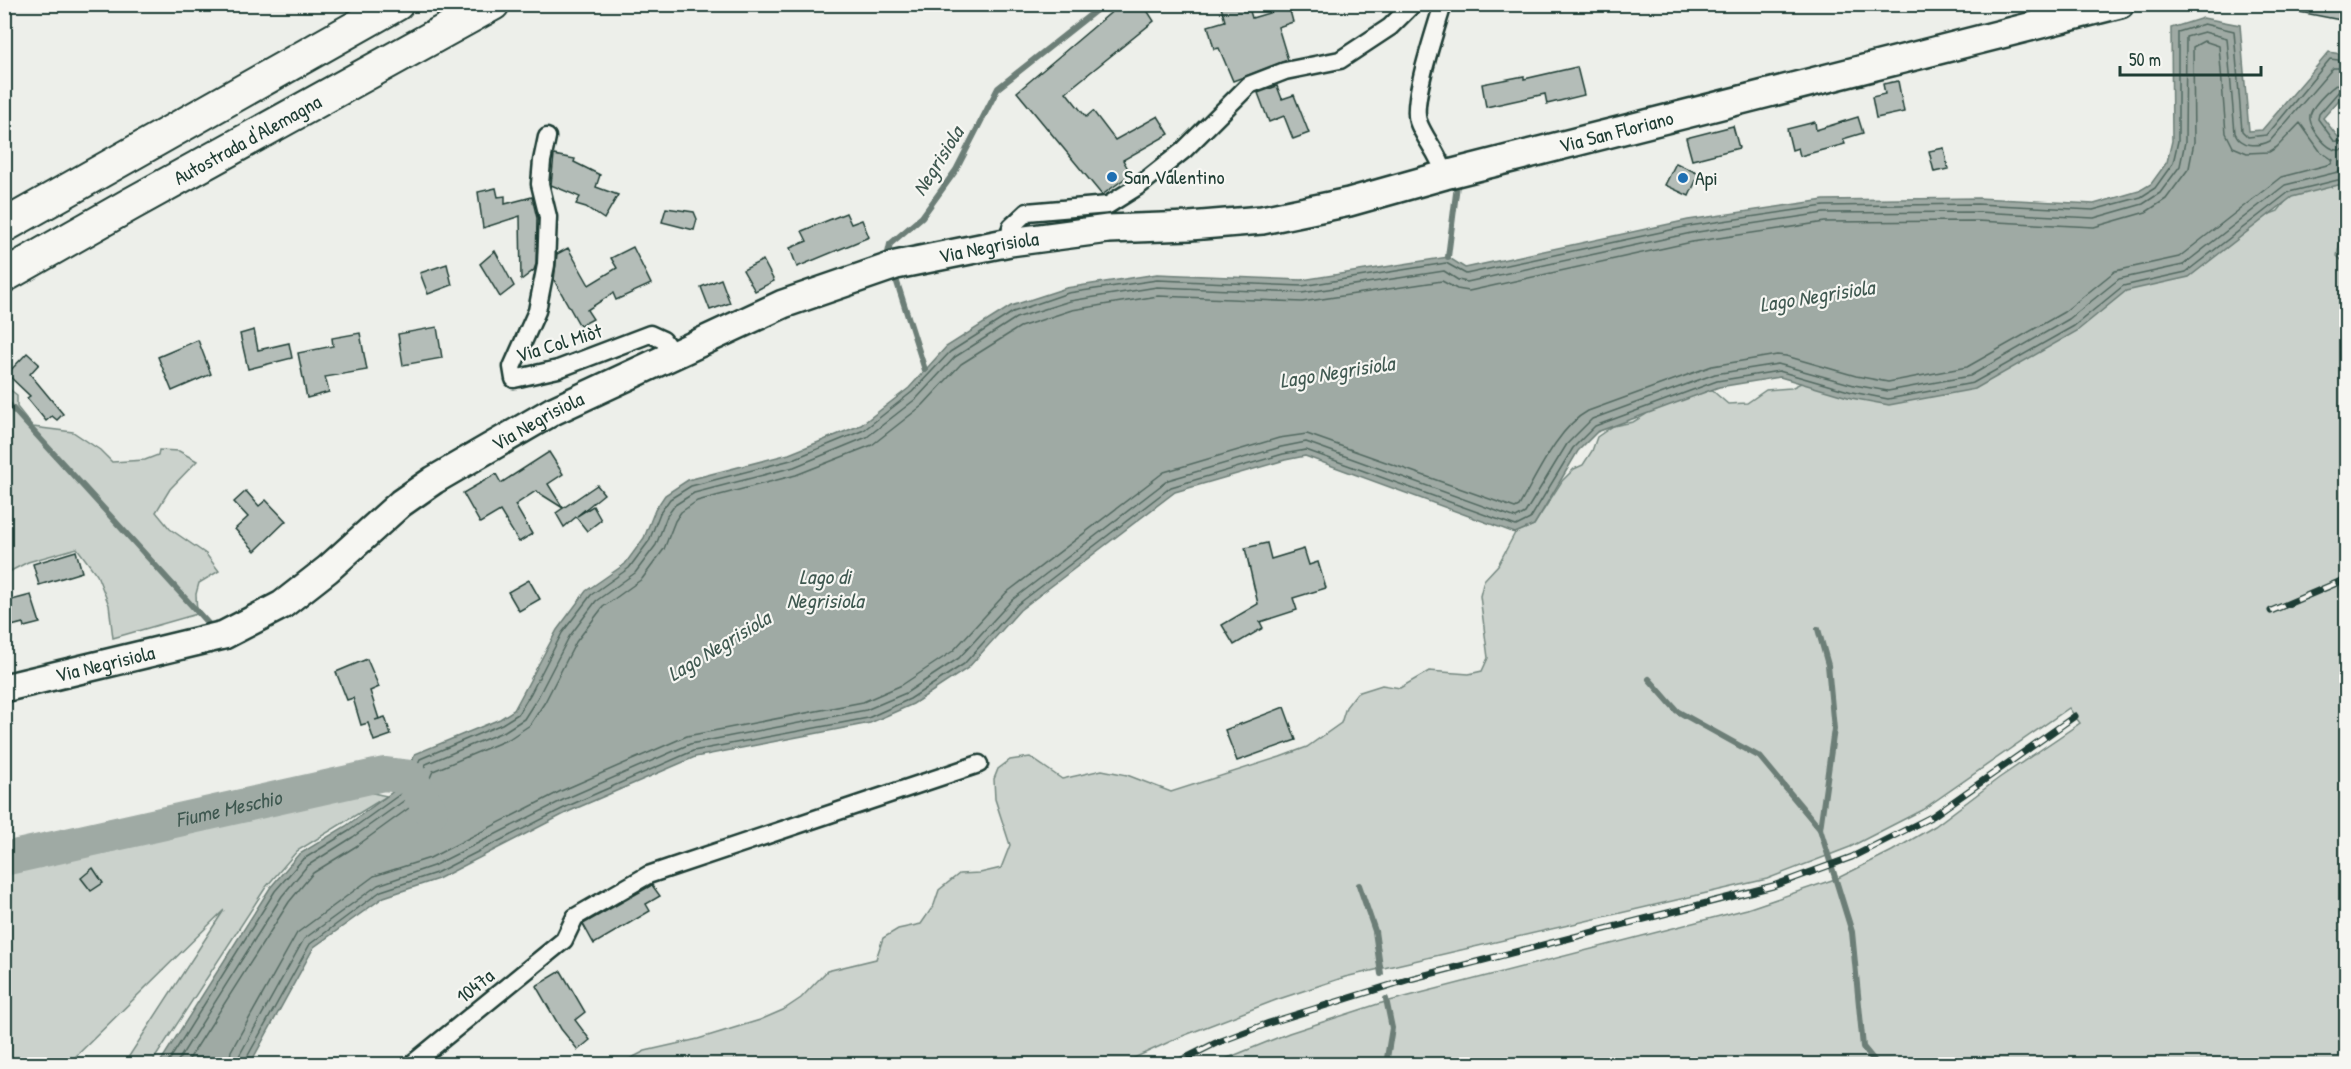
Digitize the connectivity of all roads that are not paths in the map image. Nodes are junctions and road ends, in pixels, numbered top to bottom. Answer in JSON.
{"nodes":[{"id":1,"x":397,"y":4,"type":"edge"},
{"id":2,"x":493,"y":4,"type":"edge"},
{"id":3,"x":1413,"y":4,"type":"edge"},
{"id":4,"x":1443,"y":4,"type":"edge"},
{"id":5,"x":2120,"y":4,"type":"edge"},
{"id":6,"x":547,"y":137,"type":"dead end"},
{"id":7,"x":1445,"y":175,"type":"junction"},
{"id":8,"x":4,"y":226,"type":"edge"},
{"id":9,"x":1108,"y":228,"type":"joint"},
{"id":10,"x":1010,"y":242,"type":"junction"},
{"id":11,"x":4,"y":276,"type":"edge"},
{"id":12,"x":674,"y":355,"type":"junction"},
{"id":13,"x":4,"y":688,"type":"edge"},
{"id":14,"x":979,"y":764,"type":"dead end"},
{"id":15,"x":412,"y":1065,"type":"edge"}],
"edges":[{"from":1,"to":8,"type":"highway"},
{"from":2,"to":11,"type":"highway","name":"Autostrada d'Alemagna"},
{"from":3,"to":10,"type":"street"},
{"from":4,"to":7,"type":"street"},
{"from":5,"to":7,"type":"main road","name":"Via San Floriano"},
{"from":6,"to":12,"type":"street","name":"Via Col Miòt"},
{"from":7,"to":9,"type":"main road","name":"Via San Floriano"},
{"from":9,"to":10,"type":"main road","name":"Via Negrisiola"},
{"from":10,"to":12,"type":"main road","name":"Via Negrisiola"},
{"from":12,"to":13,"type":"main road","name":"Via Negrisiola"},
{"from":14,"to":15,"type":"street","name":"1047a"}]}
